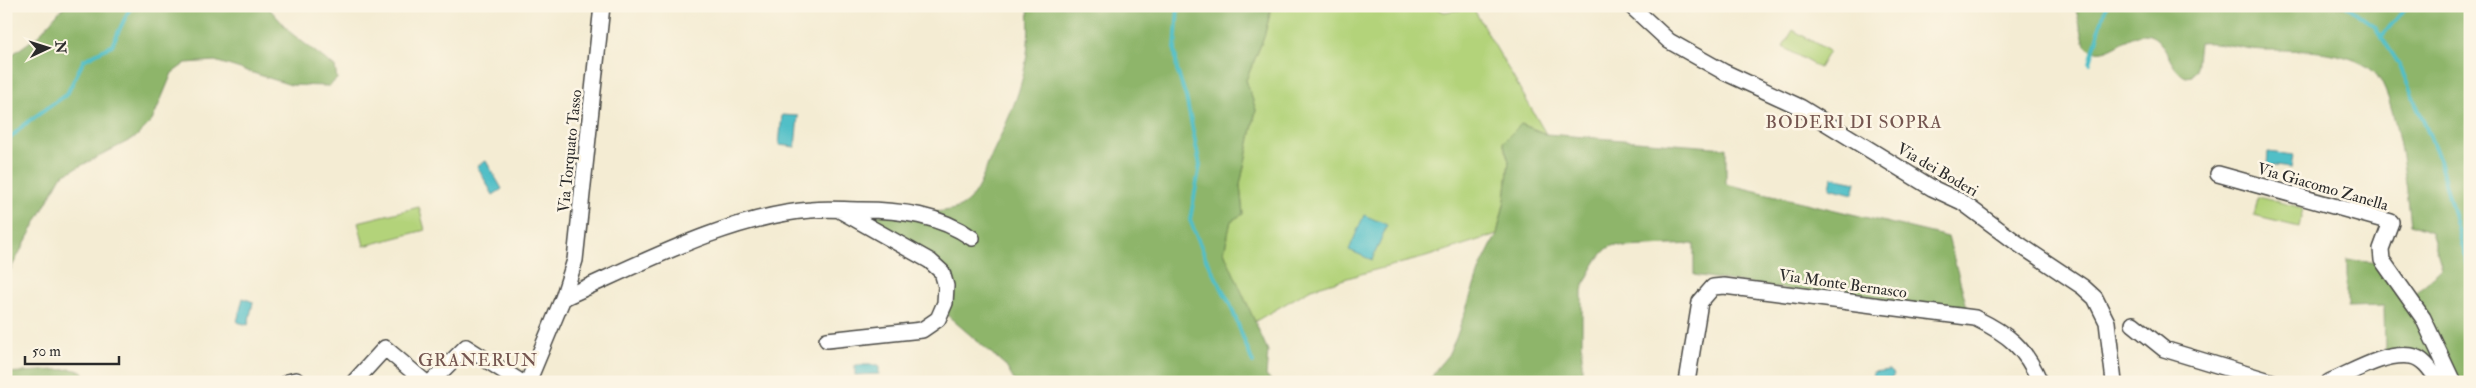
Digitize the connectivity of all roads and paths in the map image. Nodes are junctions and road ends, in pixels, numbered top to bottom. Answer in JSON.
{"nodes":[{"id":1,"x":602,"y":6,"type":"edge"},
{"id":2,"x":1630,"y":6,"type":"edge"},
{"id":3,"x":2218,"y":174,"type":"dead end"},
{"id":4,"x":837,"y":210,"type":"junction"},
{"id":5,"x":972,"y":238,"type":"dead end"},
{"id":6,"x":562,"y":298,"type":"junction"},
{"id":7,"x":2133,"y":324,"type":"dead end"},
{"id":8,"x":826,"y":340,"type":"dead end"},
{"id":9,"x":424,"y":381,"type":"edge"},
{"id":10,"x":288,"y":382,"type":"edge"},
{"id":11,"x":298,"y":382,"type":"edge"},
{"id":12,"x":354,"y":382,"type":"edge"},
{"id":13,"x":521,"y":382,"type":"edge"},
{"id":14,"x":528,"y":382,"type":"edge"},
{"id":15,"x":1687,"y":382,"type":"edge"},
{"id":16,"x":2040,"y":382,"type":"edge"},
{"id":17,"x":2114,"y":382,"type":"edge"},
{"id":18,"x":2273,"y":382,"type":"edge"},
{"id":19,"x":2329,"y":382,"type":"edge"},
{"id":20,"x":2439,"y":382,"type":"edge"},
{"id":21,"x":2453,"y":382,"type":"edge"}],
"edges":[{"from":1,"to":6,"type":"street","name":"Via Torquato Tasso"},
{"from":2,"to":17,"type":"street","name":"Via dei Boderi"},
{"from":3,"to":21,"type":"street","name":"Via Giacomo Zanella"},
{"from":4,"to":5,"type":"street"},
{"from":4,"to":6,"type":"street"},
{"from":4,"to":8,"type":"street"},
{"from":6,"to":14,"type":"street","name":"Via Torquato Tasso"},
{"from":7,"to":18,"type":"street"},
{"from":9,"to":12,"type":"street"},
{"from":9,"to":13,"type":"street"},
{"from":10,"to":11,"type":"street"},
{"from":15,"to":16,"type":"street","name":"Via Monte Bernasco"},
{"from":19,"to":20,"type":"street"}]}
